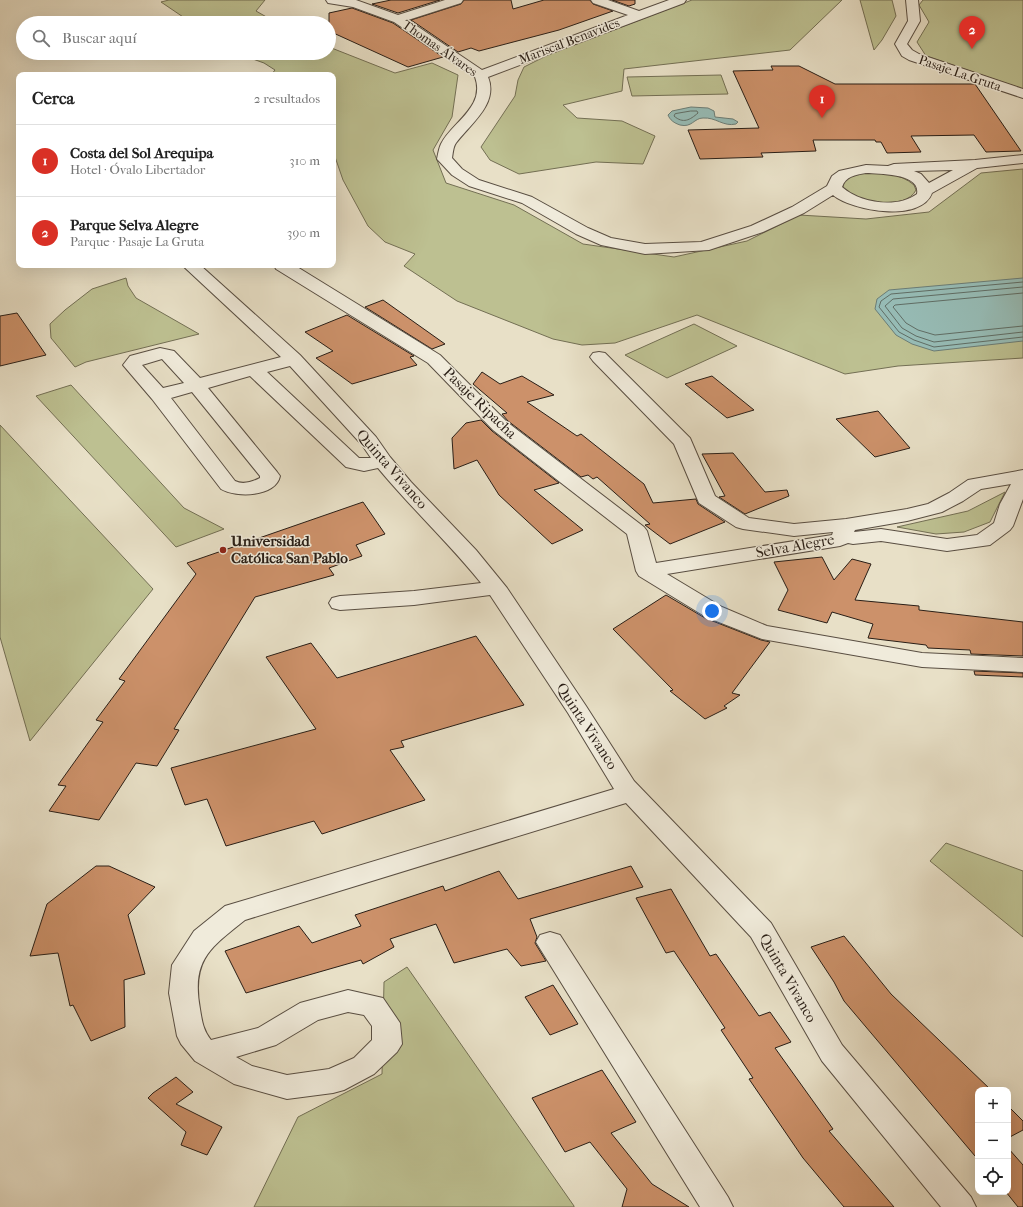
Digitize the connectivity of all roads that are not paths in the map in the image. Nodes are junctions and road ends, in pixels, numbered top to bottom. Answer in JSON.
{"nodes":[{"id":1,"x":332,"y":0,"type":"edge"},
{"id":2,"x":457,"y":0,"type":"edge"},
{"id":3,"x":597,"y":0,"type":"edge"},
{"id":4,"x":680,"y":0,"type":"edge"},
{"id":5,"x":912,"y":0,"type":"edge"},
{"id":6,"x":638,"y":15,"type":"junction"},
{"id":7,"x":398,"y":19,"type":"junction"},
{"id":8,"x":481,"y":75,"type":"junction"},
{"id":9,"x":1023,"y":94,"type":"edge"},
{"id":10,"x":1023,"y":159,"type":"edge"},
{"id":11,"x":976,"y":164,"type":"junction"},
{"id":12,"x":880,"y":169,"type":"junction"},
{"id":13,"x":834,"y":188,"type":"junction"},
{"id":14,"x":925,"y":191,"type":"junction"},
{"id":15,"x":863,"y":204,"type":"junction"},
{"id":16,"x":798,"y":210,"type":"junction"},
{"id":17,"x":193,"y":268,"type":"edge"},
{"id":18,"x":287,"y":268,"type":"edge"},
{"id":19,"x":599,"y":357,"type":"dead end"},
{"id":20,"x":294,"y":359,"type":"junction"},
{"id":21,"x":256,"y":370,"type":"junction"},
{"id":22,"x":196,"y":385,"type":"junction"},
{"id":23,"x":159,"y":395,"type":"junction"},
{"id":24,"x":383,"y":461,"type":"junction"},
{"id":25,"x":1023,"y":476,"type":"edge"},
{"id":26,"x":1023,"y":481,"type":"edge"},
{"id":27,"x":844,"y":532,"type":"junction"},
{"id":28,"x":647,"y":571,"type":"junction"},
{"id":29,"x":496,"y":588,"type":"junction"},
{"id":30,"x":340,"y":603,"type":"dead end"},
{"id":31,"x":1023,"y":665,"type":"edge"},
{"id":32,"x":631,"y":793,"type":"junction"},
{"id":33,"x":550,"y":942,"type":"dead end"},
{"id":34,"x":205,"y":1053,"type":"junction"},
{"id":35,"x":717,"y":1207,"type":"edge"},
{"id":36,"x":960,"y":1207,"type":"edge"}],
"edges":[{"from":1,"to":7,"type":"street","name":"Thomas Álvares"},
{"from":2,"to":7,"type":"street"},
{"from":3,"to":6,"type":"street"},
{"from":4,"to":6,"type":"street","name":"Mariscal Benavides"},
{"from":5,"to":9,"type":"street","name":"Pasaje La Gruta"},
{"from":6,"to":8,"type":"street","name":"Mariscal Benavides"},
{"from":7,"to":8,"type":"street","name":"Thomas Álvares"},
{"from":8,"to":16,"type":"street","name":"Thomas Álvares"},
{"from":10,"to":11,"type":"street"},
{"from":11,"to":12,"type":"street"},
{"from":11,"to":14,"type":"street"},
{"from":12,"to":13,"type":"street","name":"Thomas Álvares"},
{"from":12,"to":14,"type":"street"},
{"from":13,"to":15,"type":"street"},
{"from":13,"to":16,"type":"street","name":"Thomas Álvares"},
{"from":14,"to":15,"type":"street"},
{"from":15,"to":16,"type":"street","name":"Thomas Álvares"},
{"from":17,"to":20,"type":"street","name":"Quinta Vivanco"},
{"from":18,"to":28,"type":"street","name":"Pasaje Ripacha"},
{"from":19,"to":27,"type":"street"},
{"from":20,"to":21,"type":"street"},
{"from":20,"to":24,"type":"street","name":"Quinta Vivanco"},
{"from":21,"to":22,"type":"street"},
{"from":21,"to":24,"type":"street"},
{"from":22,"to":23,"type":"street"},
{"from":22,"to":23,"type":"street"},
{"from":22,"to":23,"type":"street"},
{"from":24,"to":29,"type":"street","name":"Quinta Vivanco"},
{"from":25,"to":27,"type":"street","name":"Selva Alegre"},
{"from":26,"to":27,"type":"street"},
{"from":27,"to":28,"type":"street","name":"Selva Alegre"},
{"from":28,"to":31,"type":"street"},
{"from":29,"to":30,"type":"street"},
{"from":29,"to":32,"type":"street","name":"Quinta Vivanco"},
{"from":32,"to":34,"type":"street"},
{"from":32,"to":36,"type":"street","name":"Quinta Vivanco"},
{"from":33,"to":35,"type":"street"},
{"from":34,"to":34,"type":"street"}]}
